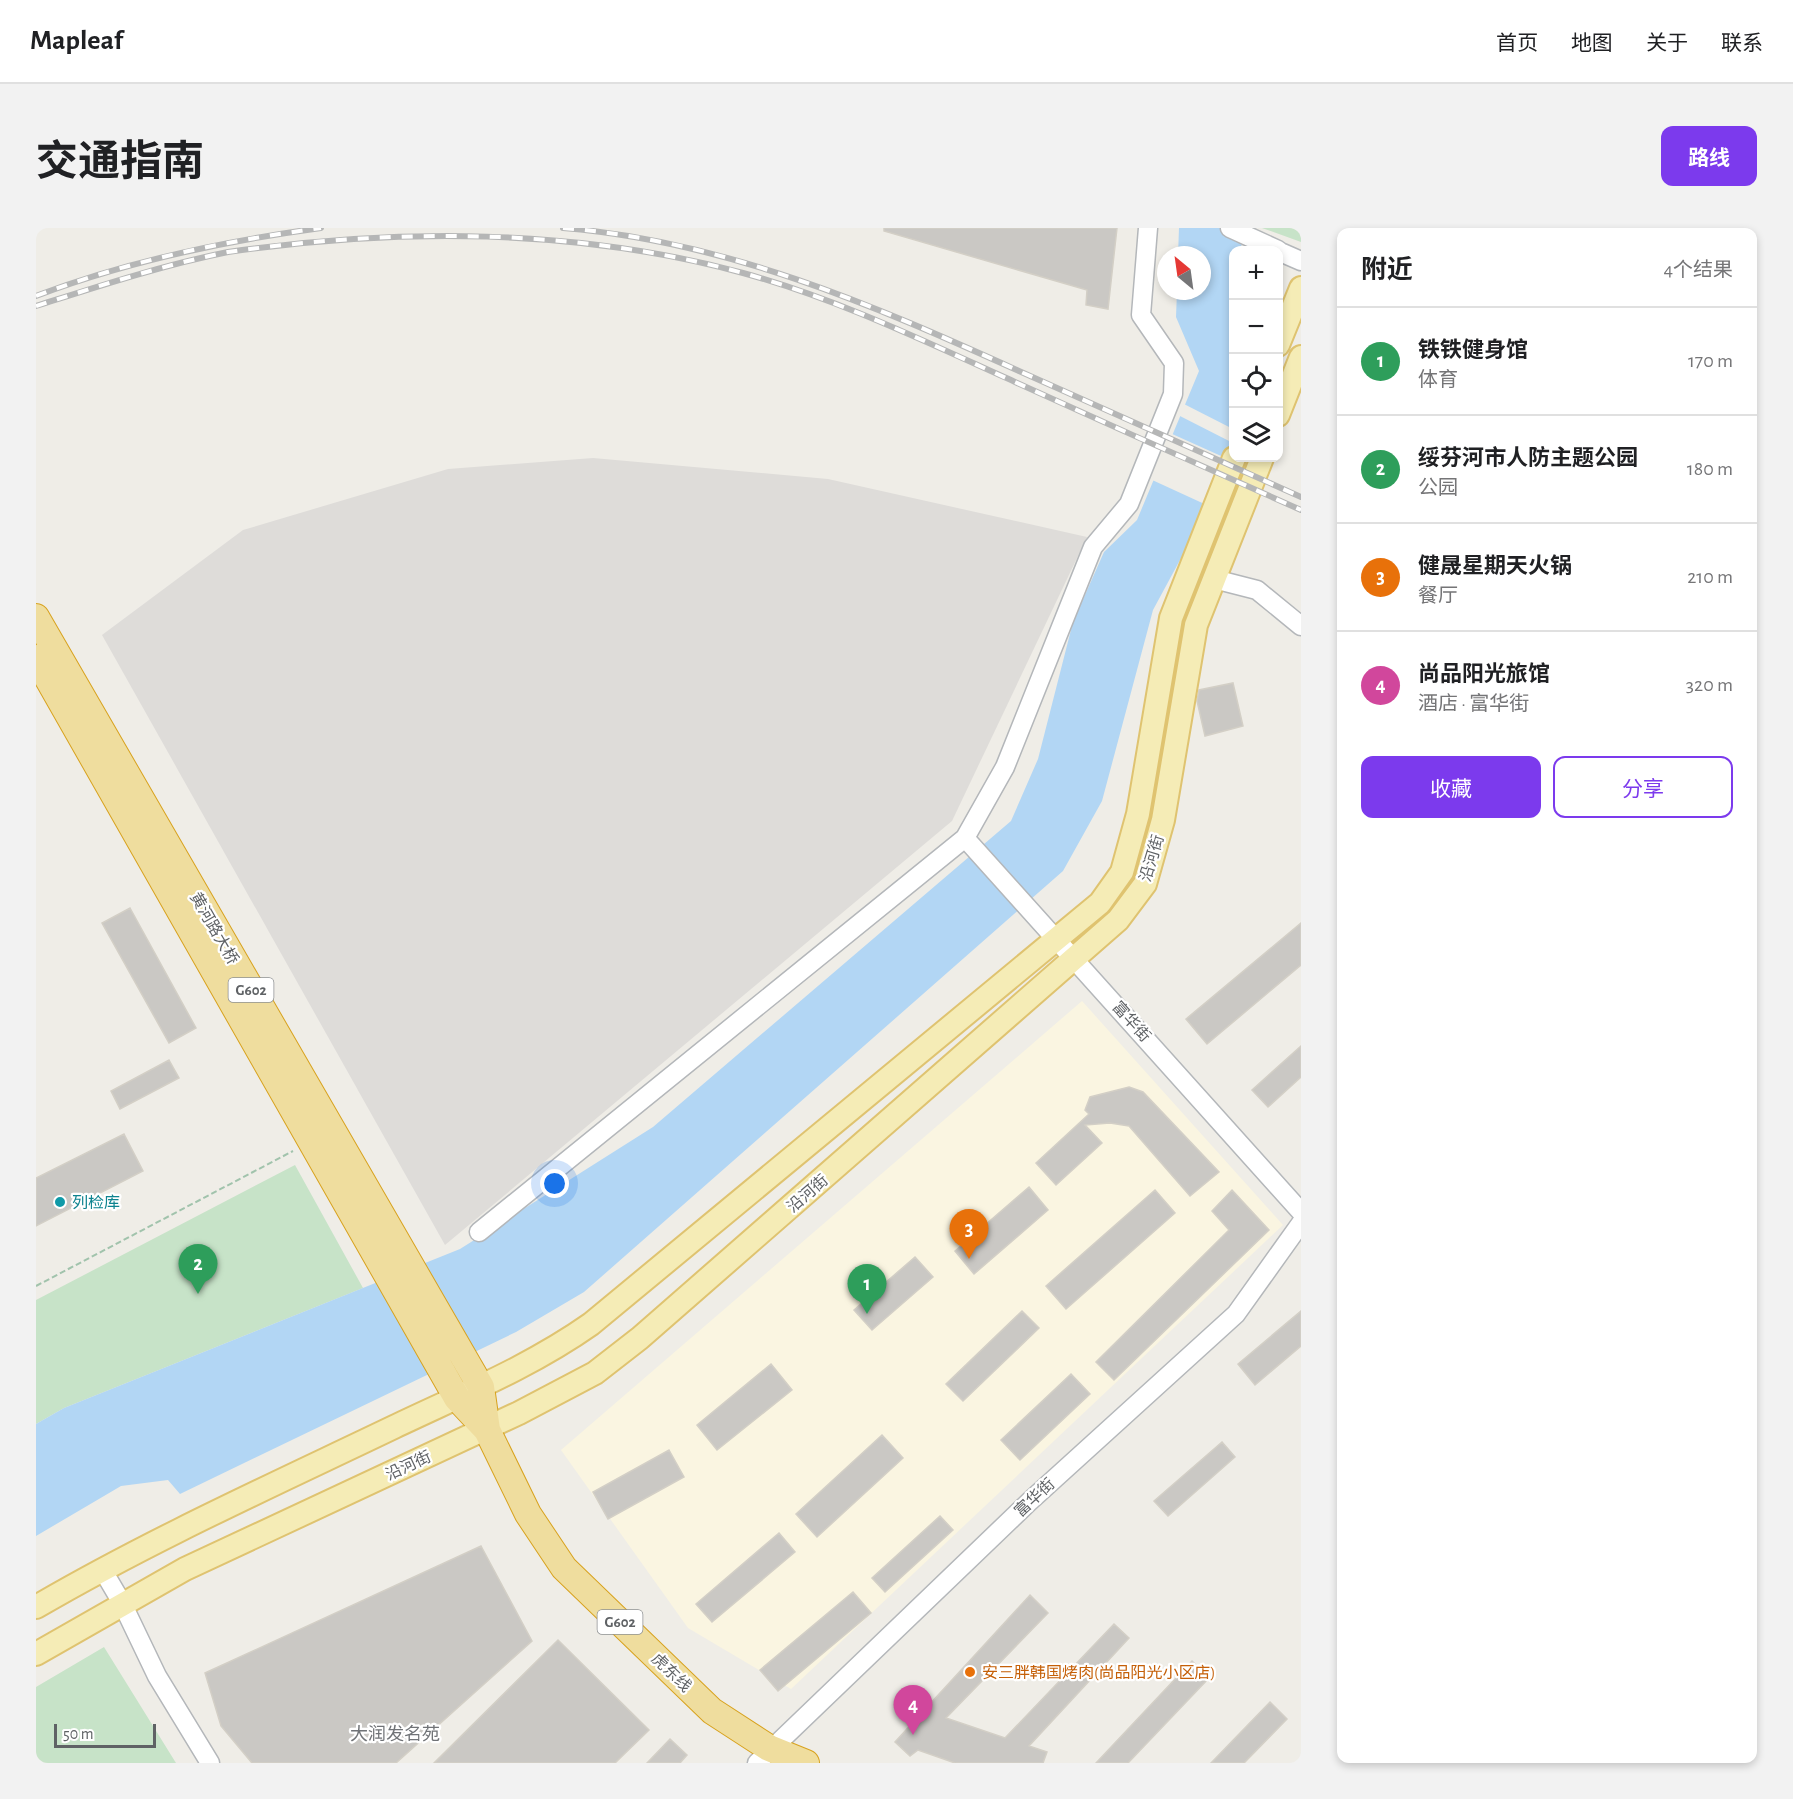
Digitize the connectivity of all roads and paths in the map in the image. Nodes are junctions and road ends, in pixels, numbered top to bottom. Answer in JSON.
{"nodes":[{"id":1,"x":1148,"y":228,"type":"edge"},
{"id":2,"x":1230,"y":228,"type":"edge"},
{"id":3,"x":1268,"y":246,"type":"edge"},
{"id":4,"x":1283,"y":253,"type":"edge"},
{"id":5,"x":1301,"y":261,"type":"edge"},
{"id":6,"x":1301,"y":288,"type":"edge"},
{"id":7,"x":1283,"y":333,"type":"edge"},
{"id":8,"x":1298,"y":373,"type":"edge"},
{"id":9,"x":1281,"y":408,"type":"edge"},
{"id":10,"x":1232,"y":462,"type":"edge"},
{"id":11,"x":1260,"y":462,"type":"edge"},
{"id":12,"x":1214,"y":579,"type":"junction"},
{"id":13,"x":36,"y":617,"type":"edge"},
{"id":14,"x":1301,"y":626,"type":"edge"},
{"id":15,"x":36,"y":658,"type":"edge"},
{"id":16,"x":965,"y":838,"type":"junction"},
{"id":17,"x":1058,"y":939,"type":"junction"},
{"id":18,"x":1077,"y":960,"type":"junction"},
{"id":19,"x":311,"y":1141,"type":"junction"},
{"id":20,"x":1301,"y":1212,"type":"edge"},
{"id":21,"x":1301,"y":1223,"type":"edge"},
{"id":22,"x":479,"y":1232,"type":"dead end"},
{"id":23,"x":36,"y":1286,"type":"edge"},
{"id":24,"x":455,"y":1369,"type":"junction"},
{"id":25,"x":481,"y":1387,"type":"junction"},
{"id":26,"x":457,"y":1398,"type":"junction"},
{"id":27,"x":488,"y":1430,"type":"junction"},
{"id":28,"x":102,"y":1569,"type":"junction"},
{"id":29,"x":122,"y":1603,"type":"junction"},
{"id":30,"x":36,"y":1607,"type":"edge"},
{"id":31,"x":36,"y":1654,"type":"edge"},
{"id":32,"x":763,"y":1756,"type":"edge"},
{"id":33,"x":210,"y":1763,"type":"edge"},
{"id":34,"x":806,"y":1763,"type":"edge"}],
"edges":[{"from":1,"to":16,"type":"street"},
{"from":2,"to":3,"type":"street"},
{"from":4,"to":5,"type":"street"},
{"from":6,"to":7,"type":"main road"},
{"from":8,"to":9,"type":"main road"},
{"from":10,"to":17,"type":"main road","name":"沿河街"},
{"from":11,"to":12,"type":"main road","name":"沿河街"},
{"from":12,"to":14,"type":"street"},
{"from":12,"to":18,"type":"main road","name":"沿河街"},
{"from":13,"to":24,"type":"highway","name":"黄河路大桥","number":"G602"},
{"from":15,"to":19,"type":"highway","name":"黄河路大桥","number":"G602"},
{"from":16,"to":17,"type":"street","name":"富华街"},
{"from":16,"to":22,"type":"street"},
{"from":17,"to":18,"type":"street","name":"富华街"},
{"from":17,"to":25,"type":"main road","name":"沿河街"},
{"from":18,"to":20,"type":"street","name":"富华街"},
{"from":18,"to":27,"type":"main road","name":"沿河街"},
{"from":19,"to":23,"type":"path"},
{"from":19,"to":24,"type":"highway","name":"黄河路大桥","number":"G602"},
{"from":21,"to":32,"type":"street","name":"富华街"},
{"from":24,"to":25,"type":"highway","number":"G602"},
{"from":24,"to":26,"type":"highway","number":"G602"},
{"from":25,"to":26,"type":"main road","name":"沿河街"},
{"from":25,"to":27,"type":"highway","number":"G602"},
{"from":26,"to":27,"type":"highway","number":"G602"},
{"from":26,"to":28,"type":"main road","name":"沿河街"},
{"from":27,"to":29,"type":"main road","name":"沿河街"},
{"from":27,"to":32,"type":"highway","name":"虎东线","number":"G602"},
{"from":28,"to":29,"type":"street"},
{"from":28,"to":30,"type":"main road","name":"沿河街"},
{"from":29,"to":31,"type":"main road","name":"沿河街"},
{"from":29,"to":33,"type":"street"},
{"from":32,"to":34,"type":"highway","name":"虎东线","number":"G602"}]}
